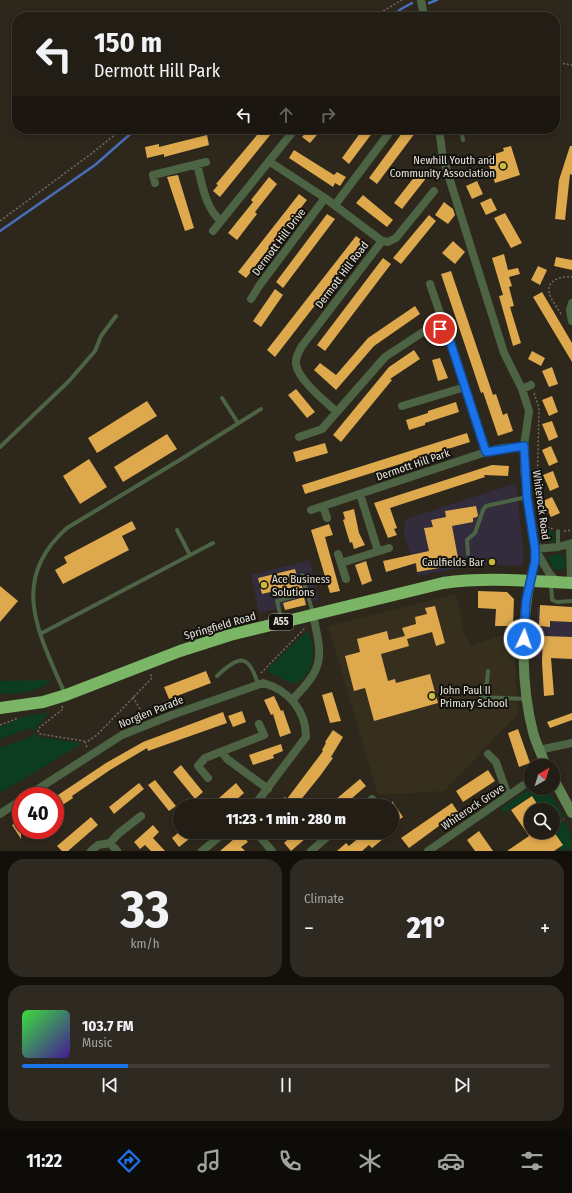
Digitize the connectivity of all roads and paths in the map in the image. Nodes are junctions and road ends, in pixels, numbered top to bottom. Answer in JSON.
{"nodes":[{"id":1,"x":402,"y":0,"type":"edge"},
{"id":2,"x":421,"y":0,"type":"edge"},
{"id":3,"x":382,"y":12,"type":"edge"},
{"id":4,"x":423,"y":12,"type":"edge"},
{"id":5,"x":560,"y":63,"type":"edge"},
{"id":6,"x":572,"y":65,"type":"edge"},
{"id":7,"x":116,"y":134,"type":"edge"},
{"id":8,"x":291,"y":134,"type":"edge"},
{"id":9,"x":388,"y":134,"type":"edge"},
{"id":10,"x":440,"y":134,"type":"edge"},
{"id":11,"x":462,"y":134,"type":"edge"},
{"id":12,"x":463,"y":140,"type":"dead end"},
{"id":13,"x":206,"y":162,"type":"dead end"},
{"id":14,"x":270,"y":162,"type":"junction"},
{"id":15,"x":197,"y":164,"type":"junction"},
{"id":16,"x":155,"y":183,"type":"dead end"},
{"id":17,"x":434,"y":191,"type":"dead end"},
{"id":18,"x":325,"y":198,"type":"junction"},
{"id":19,"x":335,"y":205,"type":"junction"},
{"id":20,"x":0,"y":221,"type":"edge"},
{"id":21,"x":221,"y":221,"type":"junction"},
{"id":22,"x":213,"y":231,"type":"dead end"},
{"id":23,"x":382,"y":241,"type":"junction"},
{"id":24,"x":572,"y":277,"type":"edge"},
{"id":25,"x":430,"y":284,"type":"dead end"},
{"id":26,"x":251,"y":299,"type":"dead end"},
{"id":27,"x":572,"y":303,"type":"edge"},
{"id":28,"x":562,"y":315,"type":"dead end"},
{"id":29,"x":116,"y":316,"type":"dead end"},
{"id":30,"x":572,"y":320,"type":"edge"},
{"id":31,"x":440,"y":329,"type":"junction"},
{"id":32,"x":531,"y":385,"type":"joint"},
{"id":33,"x":465,"y":387,"type":"junction"},
{"id":34,"x":522,"y":388,"type":"junction"},
{"id":35,"x":222,"y":398,"type":"dead end"},
{"id":36,"x":402,"y":406,"type":"dead end"},
{"id":37,"x":261,"y":409,"type":"dead end"},
{"id":38,"x":337,"y":412,"type":"junction"},
{"id":39,"x":238,"y":423,"type":"junction"},
{"id":40,"x":299,"y":437,"type":"dead end"},
{"id":41,"x":524,"y":446,"type":"junction"},
{"id":42,"x":0,"y":447,"type":"edge"},
{"id":43,"x":486,"y":452,"type":"junction"},
{"id":44,"x":360,"y":494,"type":"junction"},
{"id":45,"x":527,"y":497,"type":"junction"},
{"id":46,"x":537,"y":502,"type":"dead end"},
{"id":47,"x":323,"y":506,"type":"junction"},
{"id":48,"x":311,"y":510,"type":"dead end"},
{"id":49,"x":538,"y":512,"type":"dead end"},
{"id":50,"x":327,"y":518,"type":"dead end"},
{"id":51,"x":540,"y":525,"type":"dead end"},
{"id":52,"x":177,"y":530,"type":"dead end"},
{"id":53,"x":558,"y":531,"type":"dead end"},
{"id":54,"x":213,"y":543,"type":"dead end"},
{"id":55,"x":571,"y":544,"type":"edge"},
{"id":56,"x":558,"y":547,"type":"junction"},
{"id":57,"x":388,"y":548,"type":"dead end"},
{"id":58,"x":535,"y":549,"type":"junction"},
{"id":59,"x":378,"y":551,"type":"junction"},
{"id":60,"x":338,"y":554,"type":"dead end"},
{"id":61,"x":468,"y":554,"type":"dead end"},
{"id":62,"x":190,"y":555,"type":"junction"},
{"id":63,"x":341,"y":563,"type":"junction"},
{"id":64,"x":302,"y":575,"type":"dead end"},
{"id":65,"x":346,"y":580,"type":"dead end"},
{"id":66,"x":530,"y":581,"type":"junction"},
{"id":67,"x":555,"y":582,"type":"junction"},
{"id":68,"x":572,"y":583,"type":"edge"},
{"id":69,"x":308,"y":593,"type":"junction"},
{"id":70,"x":572,"y":601,"type":"edge"},
{"id":71,"x":313,"y":615,"type":"junction"},
{"id":72,"x":282,"y":622,"type":"junction"},
{"id":73,"x":40,"y":634,"type":"junction"},
{"id":74,"x":147,"y":664,"type":"junction"},
{"id":75,"x":488,"y":671,"type":"dead end"},
{"id":76,"x":217,"y":676,"type":"dead end"},
{"id":77,"x":261,"y":684,"type":"junction"},
{"id":78,"x":62,"y":696,"type":"junction"},
{"id":79,"x":133,"y":697,"type":"junction"},
{"id":80,"x":526,"y":699,"type":"junction"},
{"id":81,"x":292,"y":700,"type":"junction"},
{"id":82,"x":0,"y":708,"type":"edge"},
{"id":83,"x":148,"y":724,"type":"junction"},
{"id":84,"x":259,"y":724,"type":"dead end"},
{"id":85,"x":85,"y":743,"type":"junction"},
{"id":86,"x":572,"y":743,"type":"edge"},
{"id":87,"x":539,"y":750,"type":"junction"},
{"id":88,"x":222,"y":752,"type":"junction"},
{"id":89,"x":92,"y":754,"type":"junction"},
{"id":90,"x":488,"y":754,"type":"dead end"},
{"id":91,"x":543,"y":759,"type":"edge"},
{"id":92,"x":208,"y":778,"type":"dead end"},
{"id":93,"x":524,"y":785,"type":"edge"},
{"id":94,"x":41,"y":787,"type":"edge"},
{"id":95,"x":560,"y":788,"type":"edge"},
{"id":96,"x":268,"y":789,"type":"junction"},
{"id":97,"x":508,"y":796,"type":"junction"},
{"id":98,"x":260,"y":799,"type":"edge"},
{"id":99,"x":569,"y":801,"type":"edge"},
{"id":100,"x":12,"y":806,"type":"edge"},
{"id":101,"x":572,"y":813,"type":"edge"},
{"id":102,"x":0,"y":814,"type":"edge"},
{"id":103,"x":141,"y":816,"type":"dead end"},
{"id":104,"x":560,"y":821,"type":"edge"},
{"id":105,"x":217,"y":839,"type":"edge"},
{"id":106,"x":262,"y":839,"type":"edge"},
{"id":107,"x":325,"y":839,"type":"edge"},
{"id":108,"x":110,"y":843,"type":"junction"},
{"id":109,"x":91,"y":851,"type":"edge"},
{"id":110,"x":117,"y":851,"type":"edge"},
{"id":111,"x":202,"y":851,"type":"edge"},
{"id":112,"x":272,"y":851,"type":"edge"},
{"id":113,"x":311,"y":851,"type":"edge"},
{"id":114,"x":428,"y":851,"type":"edge"}],
"edges":[{"from":1,"to":3,"type":"path"},
{"from":2,"to":4,"type":"street"},
{"from":5,"to":6,"type":"path"},
{"from":7,"to":20,"type":"path"},
{"from":8,"to":14,"type":"street"},
{"from":9,"to":19,"type":"street"},
{"from":10,"to":34,"type":"street","name":"Whiterock Road"},
{"from":11,"to":12,"type":"lane"},
{"from":13,"to":15,"type":"street"},
{"from":14,"to":18,"type":"street","name":"Dermott Hill Road"},
{"from":14,"to":21,"type":"street"},
{"from":15,"to":16,"type":"street"},
{"from":15,"to":21,"type":"street"},
{"from":17,"to":23,"type":"street"},
{"from":18,"to":19,"type":"street","name":"Dermott Hill Road"},
{"from":18,"to":26,"type":"street","name":"Dermott Hill Drive"},
{"from":19,"to":23,"type":"street","name":"Dermott Hill Road"},
{"from":21,"to":22,"type":"street"},
{"from":23,"to":38,"type":"street","name":"Dermott Hill Road"},
{"from":24,"to":28,"type":"path"},
{"from":25,"to":31,"type":"street"},
{"from":27,"to":30,"type":"street"},
{"from":29,"to":42,"type":"lane"},
{"from":31,"to":33,"type":"street"},
{"from":31,"to":38,"type":"street"},
{"from":32,"to":34,"type":"street"},
{"from":32,"to":46,"type":"path"},
{"from":33,"to":36,"type":"street"},
{"from":33,"to":43,"type":"street"},
{"from":34,"to":41,"type":"street","name":"Whiterock Road"},
{"from":35,"to":39,"type":"lane"},
{"from":37,"to":39,"type":"lane"},
{"from":38,"to":40,"type":"street"},
{"from":39,"to":73,"type":"lane"},
{"from":41,"to":43,"type":"street","name":"Dermott Hill Park"},
{"from":41,"to":45,"type":"street","name":"Whiterock Road"},
{"from":43,"to":44,"type":"street","name":"Dermott Hill Park"},
{"from":44,"to":47,"type":"street","name":"Dermott Hill Park"},
{"from":44,"to":59,"type":"street"},
{"from":45,"to":58,"type":"street","name":"Whiterock Road"},
{"from":45,"to":61,"type":"lane"},
{"from":47,"to":48,"type":"street","name":"Dermott Hill Park"},
{"from":47,"to":50,"type":"street"},
{"from":49,"to":51,"type":"path"},
{"from":52,"to":62,"type":"lane"},
{"from":53,"to":56,"type":"lane"},
{"from":54,"to":62,"type":"lane"},
{"from":55,"to":56,"type":"street"},
{"from":55,"to":68,"type":"street"},
{"from":56,"to":58,"type":"street"},
{"from":57,"to":59,"type":"street"},
{"from":58,"to":66,"type":"street","name":"Whiterock Road"},
{"from":58,"to":67,"type":"street"},
{"from":59,"to":63,"type":"street"},
{"from":60,"to":63,"type":"street"},
{"from":62,"to":73,"type":"lane"},
{"from":63,"to":65,"type":"street"},
{"from":64,"to":69,"type":"lane"},
{"from":66,"to":67,"type":"highway","name":"Springfield Road","number":"A55"},
{"from":66,"to":71,"type":"highway","name":"Springfield Road","number":"A55"},
{"from":66,"to":80,"type":"street","name":"Whiterock Road"},
{"from":67,"to":68,"type":"highway","name":"Springfield Road","number":"A55"},
{"from":67,"to":70,"type":"lane"},
{"from":69,"to":71,"type":"lane"},
{"from":69,"to":72,"type":"lane"},
{"from":71,"to":72,"type":"highway","name":"Springfield Road","number":"A55"},
{"from":71,"to":77,"type":"path"},
{"from":71,"to":81,"type":"street"},
{"from":72,"to":74,"type":"highway","name":"Springfield Road","number":"A55"},
{"from":73,"to":78,"type":"lane"},
{"from":74,"to":78,"type":"highway","name":"Springfield Road","number":"A55"},
{"from":74,"to":79,"type":"path"},
{"from":75,"to":80,"type":"lane"},
{"from":76,"to":77,"type":"lane"},
{"from":77,"to":81,"type":"street"},
{"from":77,"to":83,"type":"street","name":"Norglen Parade"},
{"from":78,"to":82,"type":"highway","name":"Springfield Road","number":"A55"},
{"from":78,"to":85,"type":"path"},
{"from":79,"to":83,"type":"path"},
{"from":79,"to":85,"type":"path"},
{"from":80,"to":87,"type":"street","name":"Whiterock Road"},
{"from":81,"to":96,"type":"street"},
{"from":83,"to":89,"type":"street","name":"Norglen Parade"},
{"from":84,"to":88,"type":"street"},
{"from":85,"to":89,"type":"path"},
{"from":86,"to":87,"type":"street"},
{"from":87,"to":91,"type":"street","name":"Whiterock Road"},
{"from":88,"to":92,"type":"street"},
{"from":88,"to":96,"type":"street"},
{"from":89,"to":94,"type":"street","name":"Norglen Parade"},
{"from":90,"to":97,"type":"street"},
{"from":93,"to":97,"type":"street","name":"Whiterock Grove"},
{"from":95,"to":99,"type":"street"},
{"from":96,"to":98,"type":"street"},
{"from":97,"to":114,"type":"street","name":"Whiterock Grove"},
{"from":99,"to":101,"type":"street"},
{"from":100,"to":102,"type":"street"},
{"from":101,"to":104,"type":"path"},
{"from":103,"to":108,"type":"street"},
{"from":105,"to":111,"type":"street"},
{"from":106,"to":112,"type":"street"},
{"from":107,"to":113,"type":"street"},
{"from":108,"to":109,"type":"street"},
{"from":108,"to":110,"type":"street"}]}
